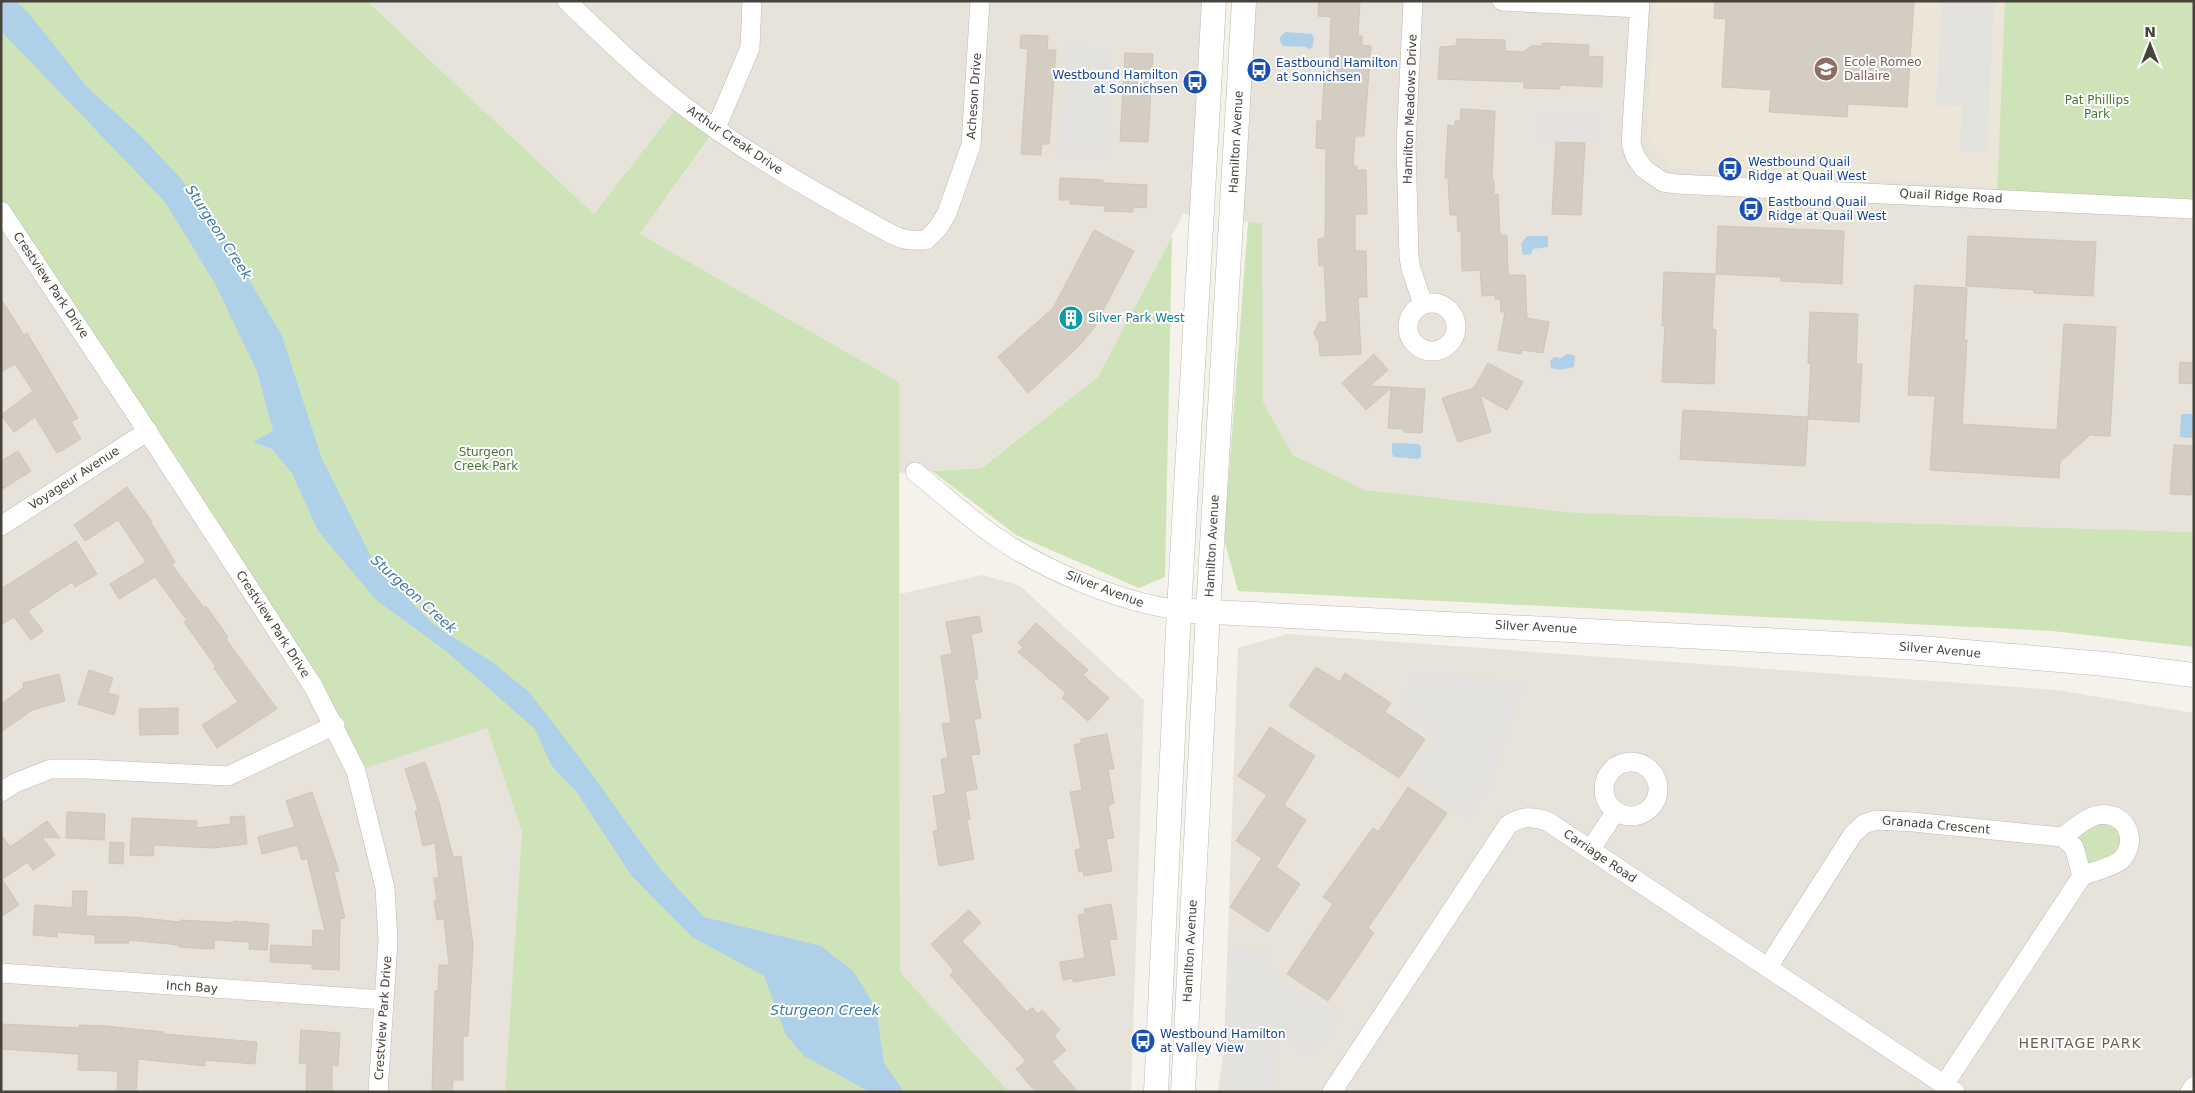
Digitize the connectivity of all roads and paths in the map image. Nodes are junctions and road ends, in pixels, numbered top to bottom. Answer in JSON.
{"nodes":[{"id":1,"x":567,"y":1,"type":"edge"},
{"id":2,"x":752,"y":1,"type":"edge"},
{"id":3,"x":980,"y":1,"type":"edge"},
{"id":4,"x":1214,"y":1,"type":"edge"},
{"id":5,"x":1244,"y":1,"type":"edge"},
{"id":6,"x":1413,"y":1,"type":"edge"},
{"id":7,"x":1502,"y":1,"type":"edge"},
{"id":8,"x":1640,"y":5,"type":"edge"},
{"id":9,"x":716,"y":128,"type":"junction"},
{"id":10,"x":2194,"y":208,"type":"edge"},
{"id":11,"x":1,"y":211,"type":"edge"},
{"id":12,"x":926,"y":240,"type":"joint"},
{"id":13,"x":1423,"y":304,"type":"dead end"},
{"id":14,"x":148,"y":431,"type":"junction"},
{"id":15,"x":915,"y":472,"type":"dead end"},
{"id":16,"x":1,"y":526,"type":"edge"},
{"id":17,"x":1179,"y":610,"type":"junction"},
{"id":18,"x":1208,"y":612,"type":"junction"},
{"id":19,"x":2194,"y":675,"type":"edge"},
{"id":20,"x":334,"y":725,"type":"junction"},
{"id":21,"x":1,"y":792,"type":"edge"},
{"id":22,"x":1616,"y":811,"type":"dead end"},
{"id":23,"x":2062,"y":837,"type":"junction"},
{"id":24,"x":1590,"y":850,"type":"junction"},
{"id":25,"x":2082,"y":876,"type":"junction"},
{"id":26,"x":1768,"y":967,"type":"junction"},
{"id":27,"x":1,"y":973,"type":"edge"},
{"id":28,"x":384,"y":1000,"type":"junction"},
{"id":29,"x":2194,"y":1086,"type":"edge"},
{"id":30,"x":1949,"y":1088,"type":"edge"},
{"id":31,"x":378,"y":1092,"type":"edge"},
{"id":32,"x":1156,"y":1092,"type":"edge"},
{"id":33,"x":1183,"y":1092,"type":"edge"},
{"id":34,"x":1332,"y":1092,"type":"edge"},
{"id":35,"x":2190,"y":1092,"type":"edge"}],
"edges":[{"from":1,"to":9,"type":"street","name":"Arthur Creak Drive"},
{"from":2,"to":9,"type":"street"},
{"from":3,"to":12,"type":"street","name":"Acheson Drive"},
{"from":4,"to":17,"type":"street"},
{"from":5,"to":18,"type":"street","name":"Hamilton Avenue"},
{"from":6,"to":13,"type":"street","name":"Hamilton Meadows Drive"},
{"from":7,"to":8,"type":"street"},
{"from":8,"to":10,"type":"street","name":"Quail Ridge Road"},
{"from":9,"to":12,"type":"street","name":"Arthur Creak Drive"},
{"from":11,"to":14,"type":"street","name":"Crestview Park Drive"},
{"from":14,"to":16,"type":"street","name":"Voyageur Avenue"},
{"from":14,"to":20,"type":"street","name":"Crestview Park Drive"},
{"from":15,"to":17,"type":"street","name":"Silver Avenue"},
{"from":17,"to":18,"type":"street","name":"Silver Avenue"},
{"from":17,"to":32,"type":"street"},
{"from":18,"to":19,"type":"street","name":"Silver Avenue"},
{"from":18,"to":33,"type":"street","name":"Hamilton Avenue"},
{"from":20,"to":21,"type":"street"},
{"from":20,"to":28,"type":"street","name":"Crestview Park Drive"},
{"from":22,"to":24,"type":"street"},
{"from":23,"to":25,"type":"street"},
{"from":23,"to":25,"type":"street"},
{"from":23,"to":26,"type":"street","name":"Granada Crescent"},
{"from":24,"to":26,"type":"street","name":"Carriage Road"},
{"from":24,"to":34,"type":"street","name":"Carriage Road"},
{"from":25,"to":30,"type":"street"},
{"from":26,"to":30,"type":"street","name":"Carriage Road"},
{"from":27,"to":28,"type":"street","name":"Inch Bay"},
{"from":28,"to":31,"type":"street","name":"Crestview Park Drive"},
{"from":29,"to":35,"type":"street"}]}
